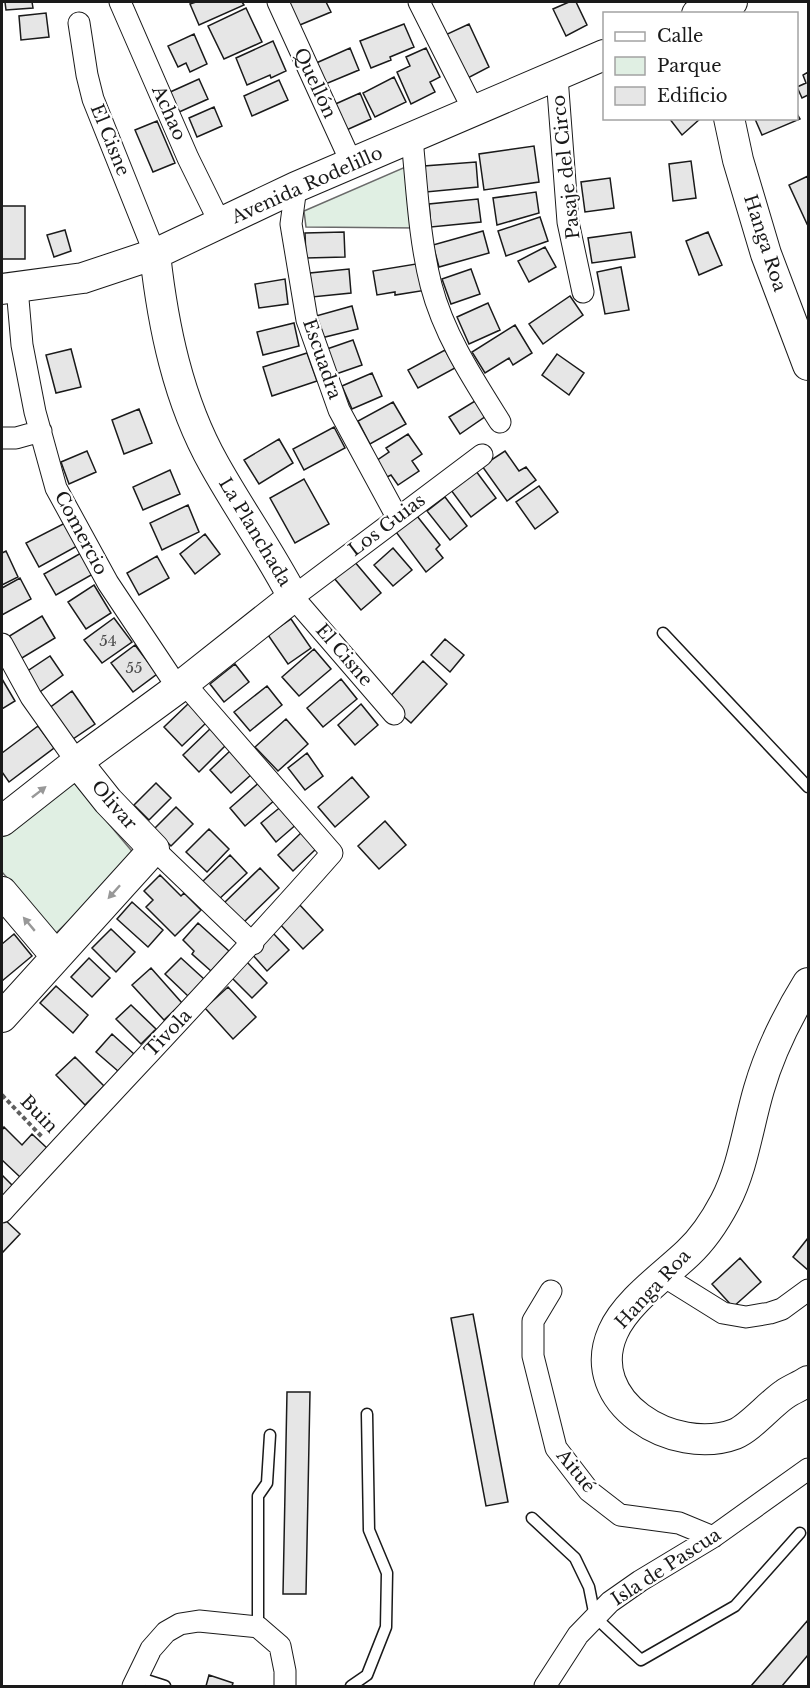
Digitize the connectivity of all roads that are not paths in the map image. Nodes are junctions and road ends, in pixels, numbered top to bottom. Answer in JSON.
{"nodes":[{"id":1,"x":120,"y":2,"type":"edge"},
{"id":2,"x":278,"y":2,"type":"edge"},
{"id":3,"x":419,"y":2,"type":"edge"},
{"id":4,"x":732,"y":2,"type":"edge"},
{"id":5,"x":703,"y":12,"type":"edge"},
{"id":6,"x":79,"y":23,"type":"dead end"},
{"id":7,"x":603,"y":55,"type":"edge"},
{"id":8,"x":557,"y":77,"type":"junction"},
{"id":9,"x":474,"y":111,"type":"junction"},
{"id":10,"x":729,"y":120,"type":"edge"},
{"id":11,"x":412,"y":139,"type":"junction"},
{"id":12,"x":352,"y":164,"type":"junction"},
{"id":13,"x":296,"y":187,"type":"junction"},
{"id":14,"x":220,"y":224,"type":"junction"},
{"id":15,"x":155,"y":254,"type":"junction"},
{"id":16,"x":9,"y":289,"type":"edge"},
{"id":17,"x":583,"y":291,"type":"dead end"},
{"id":18,"x":808,"y":365,"type":"edge"},
{"id":19,"x":500,"y":422,"type":"dead end"},
{"id":20,"x":41,"y":431,"type":"junction"},
{"id":21,"x":2,"y":438,"type":"edge"},
{"id":22,"x":482,"y":455,"type":"dead end"},
{"id":23,"x":398,"y":517,"type":"junction"},
{"id":24,"x":293,"y":597,"type":"junction"},
{"id":25,"x":663,"y":633,"type":"dead end"},
{"id":26,"x":2,"y":644,"type":"edge"},
{"id":27,"x":181,"y":685,"type":"junction"},
{"id":28,"x":394,"y":714,"type":"dead end"},
{"id":29,"x":77,"y":762,"type":"junction"},
{"id":30,"x":808,"y":787,"type":"edge"},
{"id":31,"x":2,"y":821,"type":"edge"},
{"id":32,"x":154,"y":849,"type":"junction"},
{"id":33,"x":332,"y":853,"type":"joint"},
{"id":34,"x":2,"y":892,"type":"edge"},
{"id":35,"x":253,"y":944,"type":"junction"},
{"id":36,"x":56,"y":956,"type":"junction"},
{"id":37,"x":808,"y":983,"type":"edge"},
{"id":38,"x":2,"y":1017,"type":"edge"},
{"id":39,"x":2,"y":1212,"type":"edge"},
{"id":40,"x":662,"y":1275,"type":"junction"},
{"id":41,"x":808,"y":1290,"type":"edge"},
{"id":42,"x":551,"y":1291,"type":"dead end"},
{"id":43,"x":808,"y":1381,"type":"edge"},
{"id":44,"x":367,"y":1414,"type":"dead end"},
{"id":45,"x":270,"y":1435,"type":"dead end"},
{"id":46,"x":808,"y":1469,"type":"edge"},
{"id":47,"x":532,"y":1518,"type":"dead end"},
{"id":48,"x":800,"y":1533,"type":"dead end"},
{"id":49,"x":713,"y":1537,"type":"junction"},
{"id":50,"x":596,"y":1617,"type":"junction"},
{"id":51,"x":258,"y":1627,"type":"junction"},
{"id":52,"x":135,"y":1682,"type":"edge"},
{"id":53,"x":165,"y":1686,"type":"edge"},
{"id":54,"x":285,"y":1686,"type":"edge"},
{"id":55,"x":351,"y":1686,"type":"edge"},
{"id":56,"x":545,"y":1686,"type":"edge"}],
"edges":[{"from":1,"to":14,"type":"street","name":"Achao"},
{"from":2,"to":12,"type":"street","name":"Quellón"},
{"from":3,"to":9,"type":"street"},
{"from":4,"to":5,"type":"street"},
{"from":6,"to":15,"type":"street","name":"El Cisne"},
{"from":7,"to":8,"type":"street","name":"Avenida Rodelillo"},
{"from":8,"to":9,"type":"street","name":"Avenida Rodelillo"},
{"from":8,"to":17,"type":"street","name":"Pasaje del Circo"},
{"from":9,"to":11,"type":"street","name":"Avenida Rodelillo"},
{"from":10,"to":18,"type":"street","name":"Hanga Roa"},
{"from":11,"to":12,"type":"street","name":"Avenida Rodelillo"},
{"from":11,"to":19,"type":"street"},
{"from":12,"to":13,"type":"street","name":"Avenida Rodelillo"},
{"from":13,"to":14,"type":"street","name":"Avenida Rodelillo"},
{"from":13,"to":23,"type":"street","name":"Escuadra"},
{"from":14,"to":15,"type":"street","name":"Avenida Rodelillo"},
{"from":15,"to":16,"type":"street","name":"Avenida Rodelillo"},
{"from":15,"to":24,"type":"street","name":"La Planchada"},
{"from":16,"to":20,"type":"street","name":"Comercio"},
{"from":20,"to":21,"type":"street"},
{"from":20,"to":27,"type":"street","name":"Comercio"},
{"from":22,"to":23,"type":"street","name":"Los Guias"},
{"from":23,"to":24,"type":"street","name":"Los Guias"},
{"from":24,"to":27,"type":"street","name":"La Planchada"},
{"from":24,"to":28,"type":"street","name":"El Cisne"},
{"from":25,"to":30,"type":"lane"},
{"from":26,"to":29,"type":"street","name":"Olivar"},
{"from":27,"to":29,"type":"street","name":"La Planchada"},
{"from":27,"to":33,"type":"street","name":"Comercio"},
{"from":31,"to":29,"type":"street","name":"La Planchada","one_way":true},
{"from":29,"to":32,"type":"street","name":"Olivar"},
{"from":32,"to":35,"type":"street","name":"Olivar"},
{"from":32,"to":36,"type":"street","one_way":true},
{"from":33,"to":35,"type":"street","name":"Tivola"},
{"from":36,"to":34,"type":"street","one_way":true},
{"from":35,"to":39,"type":"street","name":"Tivola"},
{"from":36,"to":38,"type":"street"},
{"from":37,"to":40,"type":"street","name":"Hanga Roa"},
{"from":40,"to":41,"type":"street"},
{"from":40,"to":43,"type":"street","name":"Hanga Roa"},
{"from":42,"to":49,"type":"street","name":"Aitué"},
{"from":44,"to":55,"type":"lane"},
{"from":45,"to":51,"type":"lane"},
{"from":46,"to":49,"type":"street","name":"Isla de Pascua"},
{"from":47,"to":50,"type":"lane"},
{"from":48,"to":50,"type":"lane"},
{"from":49,"to":50,"type":"street","name":"Isla de Pascua"},
{"from":50,"to":56,"type":"street","name":"Isla de Pascua"},
{"from":51,"to":52,"type":"street"},
{"from":51,"to":54,"type":"street"},
{"from":52,"to":53,"type":"lane"}]}
